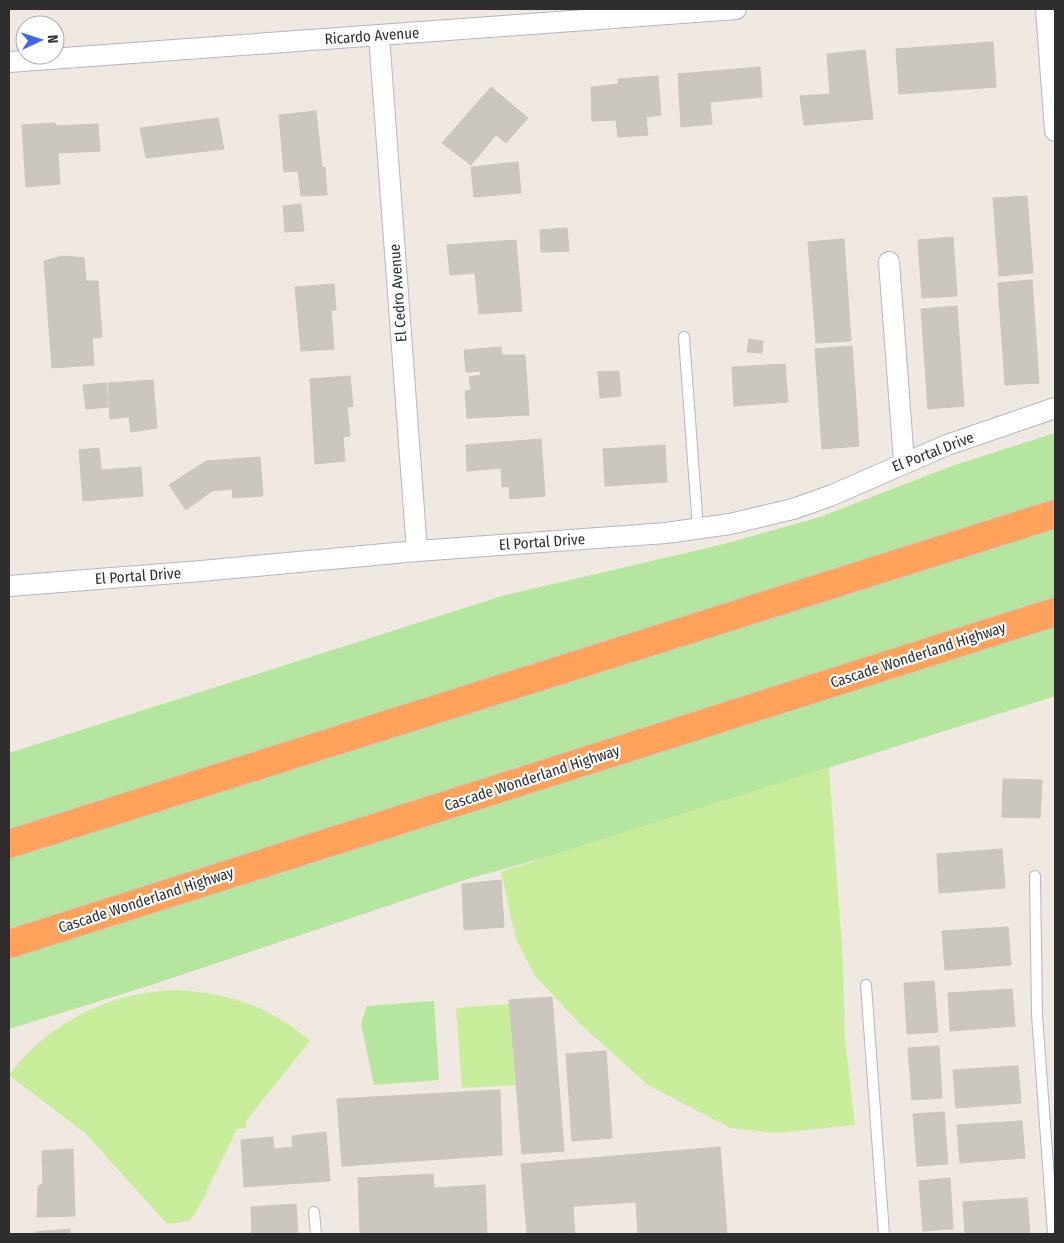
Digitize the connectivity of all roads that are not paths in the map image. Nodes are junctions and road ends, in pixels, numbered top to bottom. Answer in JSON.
{"nodes":[{"id":1,"x":736,"y":9,"type":"edge"},
{"id":2,"x":1046,"y":9,"type":"edge"},
{"id":3,"x":379,"y":36,"type":"junction"},
{"id":4,"x":9,"y":62,"type":"edge"},
{"id":5,"x":1055,"y":131,"type":"edge"},
{"id":6,"x":889,"y":262,"type":"dead end"},
{"id":7,"x":684,"y":337,"type":"dead end"},
{"id":8,"x":1055,"y":408,"type":"edge"},
{"id":9,"x":904,"y":462,"type":"junction"},
{"id":10,"x":1055,"y":514,"type":"edge"},
{"id":11,"x":698,"y":529,"type":"junction"},
{"id":12,"x":417,"y":551,"type":"junction"},
{"id":13,"x":9,"y":586,"type":"edge"},
{"id":14,"x":1055,"y":612,"type":"edge"},
{"id":15,"x":9,"y":844,"type":"edge"},
{"id":16,"x":1035,"y":876,"type":"dead end"},
{"id":17,"x":9,"y":944,"type":"edge"},
{"id":18,"x":866,"y":985,"type":"dead end"},
{"id":19,"x":314,"y":1212,"type":"dead end"},
{"id":20,"x":316,"y":1234,"type":"edge"},
{"id":21,"x":884,"y":1234,"type":"edge"},
{"id":22,"x":1053,"y":1234,"type":"edge"}],
"edges":[{"from":1,"to":3,"type":"street","name":"Ricardo Avenue"},
{"from":2,"to":5,"type":"street"},
{"from":3,"to":4,"type":"street","name":"Ricardo Avenue"},
{"from":3,"to":12,"type":"street","name":"El Cedro Avenue"},
{"from":6,"to":9,"type":"street"},
{"from":7,"to":11,"type":"lane"},
{"from":8,"to":9,"type":"street","name":"El Portal Drive"},
{"from":9,"to":11,"type":"street","name":"El Portal Drive"},
{"from":10,"to":15,"type":"highway"},
{"from":11,"to":12,"type":"street","name":"El Portal Drive"},
{"from":12,"to":13,"type":"street","name":"El Portal Drive"},
{"from":14,"to":17,"type":"highway","name":"Cascade Wonderland Highway"},
{"from":16,"to":22,"type":"lane"},
{"from":18,"to":21,"type":"lane"},
{"from":19,"to":20,"type":"lane"}]}
